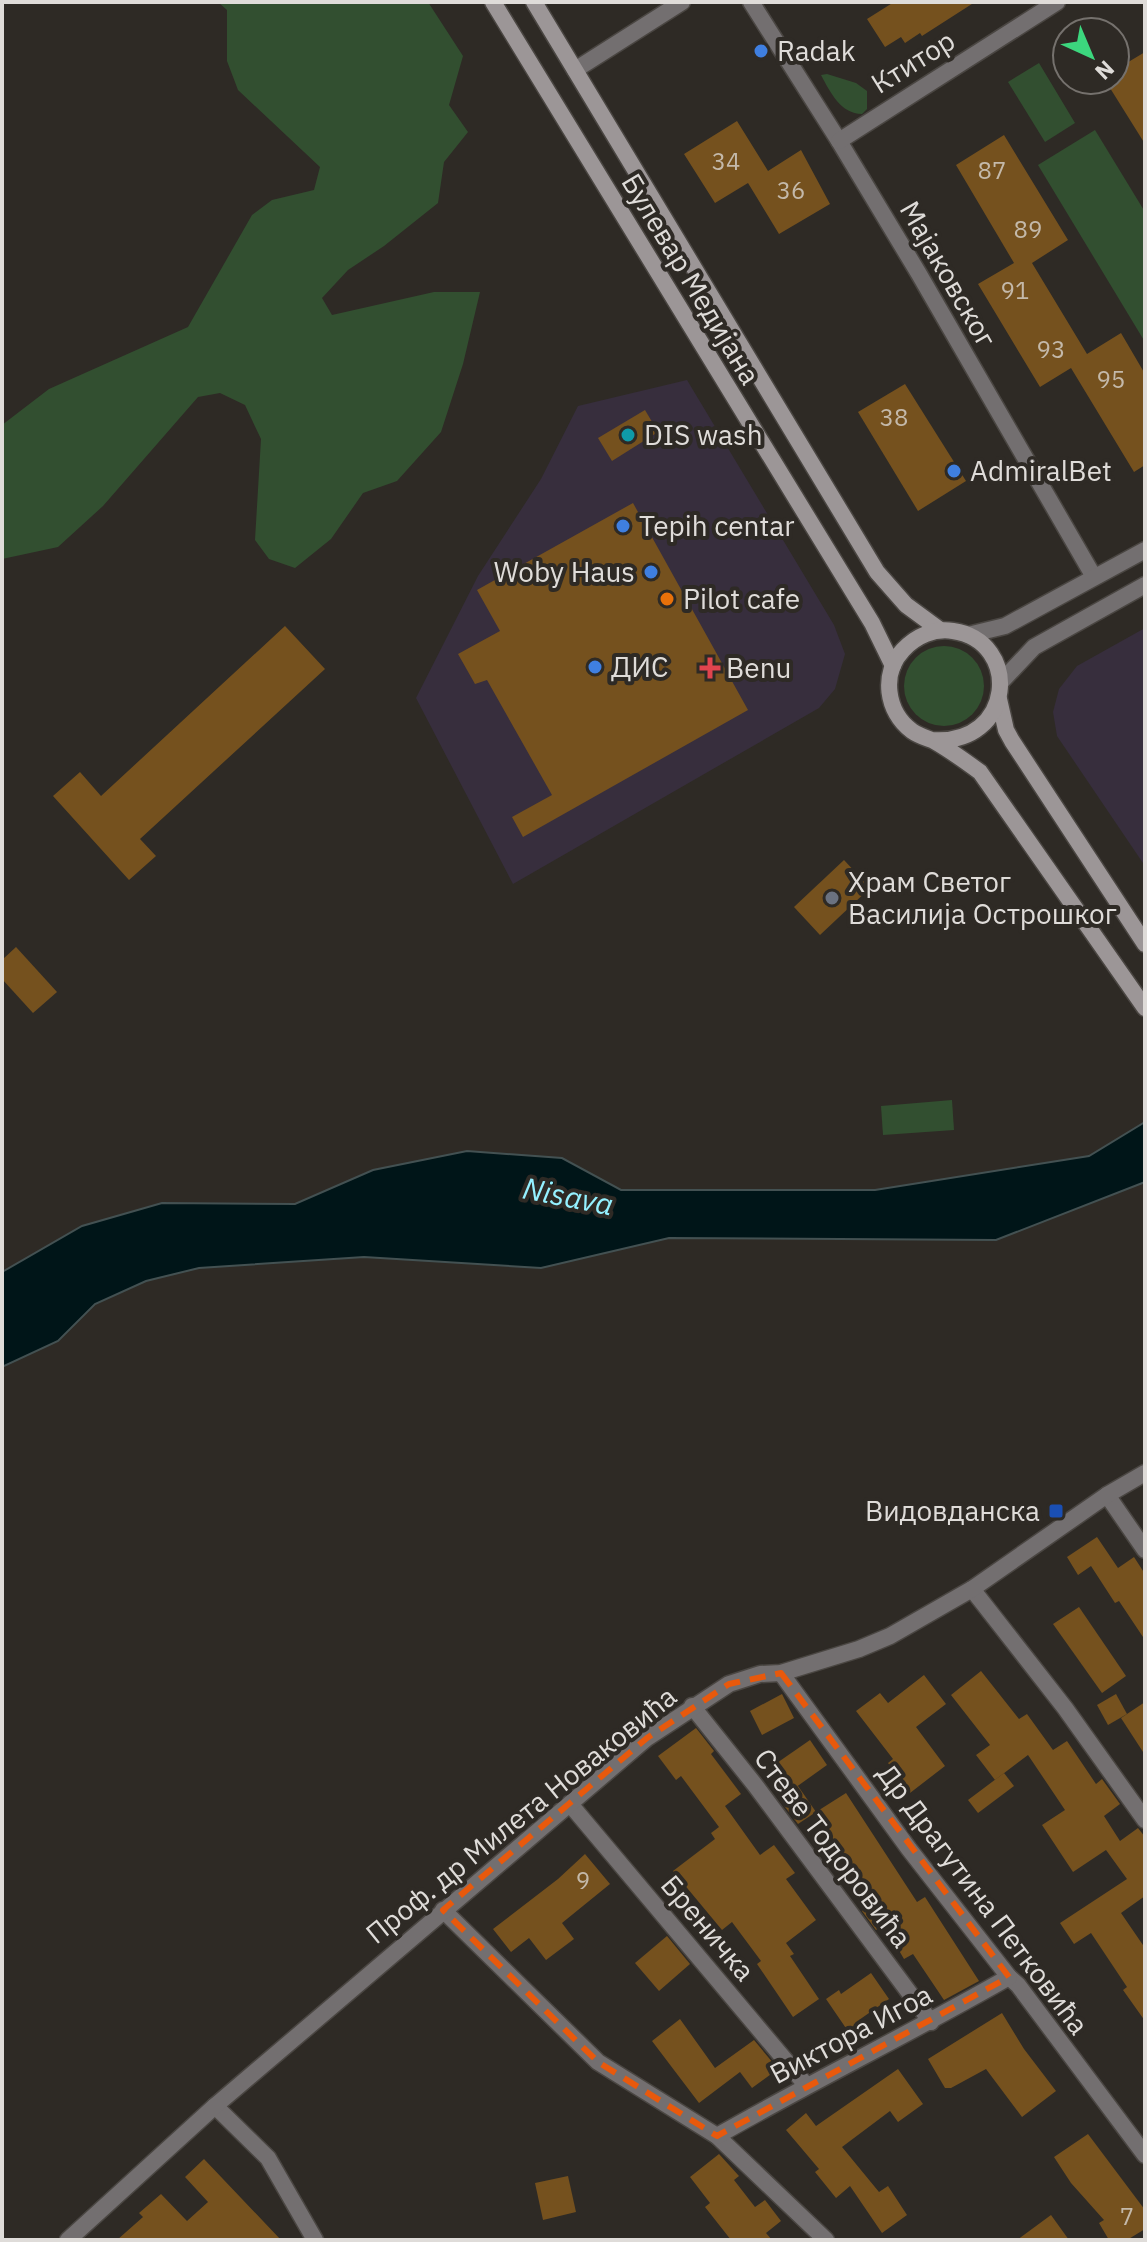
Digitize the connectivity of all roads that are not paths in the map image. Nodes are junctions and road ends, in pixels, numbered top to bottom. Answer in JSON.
{"nodes":[{"id":1,"x":493,"y":2,"type":"edge"},
{"id":2,"x":534,"y":2,"type":"edge"},
{"id":3,"x":682,"y":2,"type":"edge"},
{"id":4,"x":751,"y":2,"type":"edge"},
{"id":5,"x":1057,"y":2,"type":"edge"},
{"id":6,"x":575,"y":70,"type":"junction"},
{"id":7,"x":839,"y":141,"type":"junction"},
{"id":8,"x":1145,"y":550,"type":"edge"},
{"id":9,"x":1094,"y":577,"type":"junction"},
{"id":10,"x":1145,"y":585,"type":"edge"},
{"id":11,"x":940,"y":630,"type":"junction"},
{"id":12,"x":968,"y":635,"type":"junction"},
{"id":13,"x":893,"y":666,"type":"junction"},
{"id":14,"x":999,"y":691,"type":"junction"},
{"id":15,"x":932,"y":740,"type":"junction"},
{"id":16,"x":1145,"y":944,"type":"edge"},
{"id":17,"x":1145,"y":1008,"type":"edge"},
{"id":18,"x":1145,"y":1473,"type":"edge"},
{"id":19,"x":1107,"y":1495,"type":"junction"},
{"id":20,"x":1145,"y":1550,"type":"edge"},
{"id":21,"x":972,"y":1589,"type":"junction"},
{"id":22,"x":781,"y":1673,"type":"junction"},
{"id":23,"x":692,"y":1706,"type":"junction"},
{"id":24,"x":570,"y":1804,"type":"junction"},
{"id":25,"x":1145,"y":1820,"type":"edge"},
{"id":26,"x":443,"y":1910,"type":"junction"},
{"id":27,"x":1009,"y":1977,"type":"junction"},
{"id":28,"x":931,"y":2022,"type":"junction"},
{"id":29,"x":806,"y":2085,"type":"junction"},
{"id":30,"x":215,"y":2106,"type":"junction"},
{"id":31,"x":717,"y":2136,"type":"junction"},
{"id":32,"x":1145,"y":2155,"type":"edge"},
{"id":33,"x":68,"y":2240,"type":"edge"},
{"id":34,"x":315,"y":2240,"type":"edge"},
{"id":35,"x":826,"y":2240,"type":"edge"}],
"edges":[{"from":1,"to":13,"type":"main road","name":"Булевар Медијана"},
{"from":2,"to":6,"type":"main road","name":"Булевар Медијана"},
{"from":3,"to":6,"type":"street"},
{"from":4,"to":7,"type":"street","name":"Мајаковског"},
{"from":5,"to":7,"type":"street","name":"Ктитор"},
{"from":6,"to":11,"type":"main road","name":"Булевар Медијана"},
{"from":7,"to":9,"type":"street","name":"Мајаковског"},
{"from":8,"to":9,"type":"street"},
{"from":9,"to":12,"type":"street"},
{"from":10,"to":14,"type":"street"},
{"from":11,"to":12,"type":"main road","name":"Булевар Медијана"},
{"from":11,"to":13,"type":"main road"},
{"from":12,"to":14,"type":"main road"},
{"from":13,"to":15,"type":"main road","name":"Булевар Медијана"},
{"from":14,"to":15,"type":"main road"},
{"from":14,"to":16,"type":"main road"},
{"from":15,"to":17,"type":"main road","name":"Булевар Медијана"},
{"from":18,"to":19,"type":"street","name":"Проф. др Милета Новаковића"},
{"from":19,"to":20,"type":"street"},
{"from":19,"to":21,"type":"street","name":"Проф. др Милета Новаковића"},
{"from":21,"to":22,"type":"street","name":"Проф. др Милета Новаковића"},
{"from":21,"to":25,"type":"street"},
{"from":22,"to":23,"type":"street","name":"Проф. др Милета Новаковића"},
{"from":22,"to":27,"type":"street","name":"Др Драгутина Петковића"},
{"from":23,"to":24,"type":"street","name":"Проф. др Милета Новаковића"},
{"from":23,"to":28,"type":"street","name":"Стеве Тодоровића"},
{"from":24,"to":26,"type":"street","name":"Проф. др Милета Новаковића"},
{"from":24,"to":29,"type":"street","name":"Бреничка"},
{"from":26,"to":30,"type":"street","name":"Проф. др Милета Новаковића"},
{"from":26,"to":31,"type":"street"},
{"from":27,"to":28,"type":"street","name":"Виктора Игоа"},
{"from":27,"to":32,"type":"street","name":"Др Драгутина Петковића"},
{"from":28,"to":29,"type":"street","name":"Виктора Игоа"},
{"from":29,"to":31,"type":"street","name":"Виктора Игоа"},
{"from":30,"to":33,"type":"street","name":"Проф. др Милета Новаковића"},
{"from":30,"to":34,"type":"street"},
{"from":31,"to":35,"type":"street"}]}
